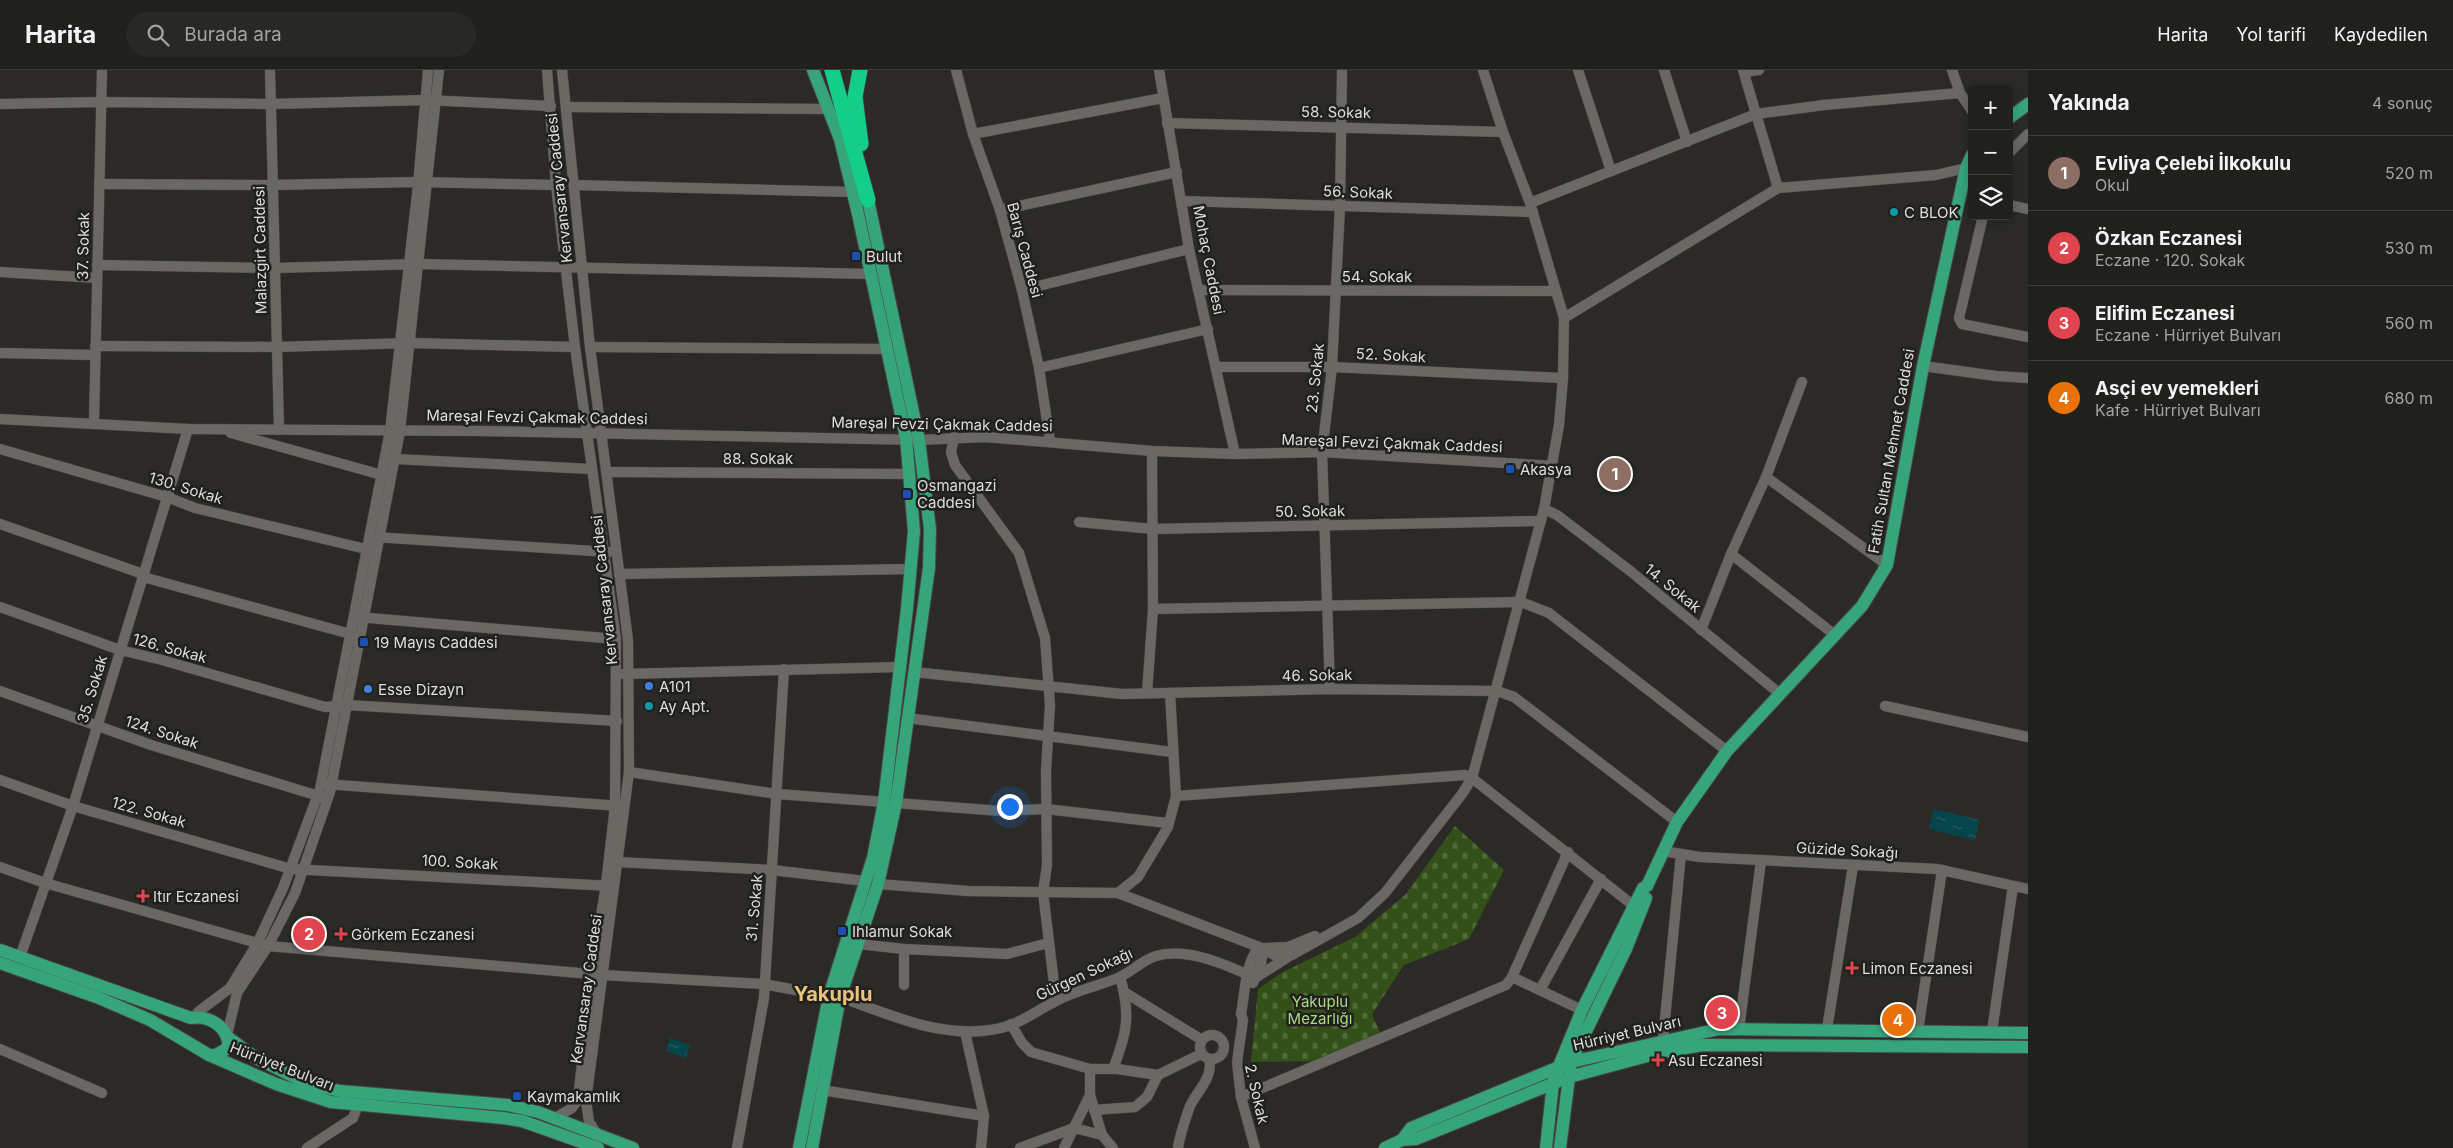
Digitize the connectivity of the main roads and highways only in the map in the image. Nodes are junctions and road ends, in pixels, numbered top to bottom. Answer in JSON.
{"nodes":[{"id":1,"x":813,"y":70,"type":"edge"},
{"id":2,"x":832,"y":70,"type":"edge"},
{"id":3,"x":860,"y":70,"type":"edge"},
{"id":4,"x":2028,"y":104,"type":"edge"},
{"id":5,"x":2013,"y":115,"type":"edge"},
{"id":6,"x":1968,"y":164,"type":"edge"},
{"id":7,"x":868,"y":200,"type":"junction"},
{"id":8,"x":899,"y":667,"type":"junction"},
{"id":9,"x":914,"y":672,"type":"junction"},
{"id":10,"x":890,"y":803,"type":"junction"},
{"id":11,"x":872,"y":883,"type":"junction"},
{"id":12,"x":1647,"y":886,"type":"junction"},
{"id":13,"x":0,"y":950,"type":"edge"},
{"id":14,"x":0,"y":963,"type":"edge"},
{"id":15,"x":834,"y":996,"type":"junction"},
{"id":16,"x":193,"y":1018,"type":"junction"},
{"id":17,"x":2028,"y":1033,"type":"edge"},
{"id":18,"x":228,"y":1036,"type":"junction"},
{"id":19,"x":194,"y":1046,"type":"junction"},
{"id":20,"x":2028,"y":1047,"type":"edge"},
{"id":21,"x":209,"y":1055,"type":"junction"},
{"id":22,"x":1565,"y":1064,"type":"junction"},
{"id":23,"x":1568,"y":1077,"type":"junction"},
{"id":24,"x":1553,"y":1083,"type":"junction"},
{"id":25,"x":1402,"y":1140,"type":"junction"},
{"id":26,"x":598,"y":1148,"type":"edge"},
{"id":27,"x":633,"y":1148,"type":"edge"},
{"id":28,"x":799,"y":1148,"type":"edge"},
{"id":29,"x":812,"y":1148,"type":"edge"},
{"id":30,"x":1385,"y":1148,"type":"edge"},
{"id":31,"x":1546,"y":1148,"type":"edge"},
{"id":32,"x":1560,"y":1148,"type":"edge"}],
"edges":[{"from":1,"to":8,"type":"main road"},
{"from":2,"to":7,"type":"highway"},
{"from":3,"to":7,"type":"highway"},
{"from":4,"to":5,"type":"main road"},
{"from":6,"to":12,"type":"main road","name":"Fatih Sultan Mehmet Caddesi"},
{"from":7,"to":9,"type":"main road"},
{"from":8,"to":9,"type":"main road"},
{"from":8,"to":10,"type":"main road"},
{"from":9,"to":10,"type":"main road"},
{"from":10,"to":11,"type":"main road"},
{"from":11,"to":15,"type":"main road"},
{"from":11,"to":15,"type":"main road"},
{"from":12,"to":22,"type":"main road","name":"Fatih Sultan Mehmet Caddesi"},
{"from":12,"to":22,"type":"main road","name":"Fatih Sultan Mehmet Caddesi"},
{"from":13,"to":16,"type":"main road"},
{"from":14,"to":19,"type":"main road","name":"Hürriyet Bulvarı"},
{"from":15,"to":28,"type":"main road"},
{"from":15,"to":29,"type":"main road"},
{"from":16,"to":18,"type":"main road"},
{"from":16,"to":19,"type":"main road"},
{"from":17,"to":22,"type":"main road","name":"Hürriyet Bulvarı"},
{"from":18,"to":21,"type":"main road"},
{"from":18,"to":27,"type":"main road","name":"Hürriyet Bulvarı"},
{"from":19,"to":21,"type":"main road","name":"Hürriyet Bulvarı"},
{"from":20,"to":23,"type":"main road","name":"Hürriyet Bulvarı"},
{"from":21,"to":26,"type":"main road","name":"Hürriyet Bulvarı"},
{"from":22,"to":23,"type":"main road"},
{"from":22,"to":24,"type":"main road"},
{"from":22,"to":25,"type":"main road","name":"Hürriyet Bulvarı"},
{"from":23,"to":24,"type":"main road","name":"Hürriyet Bulvarı"},
{"from":23,"to":32,"type":"main road"},
{"from":24,"to":25,"type":"main road","name":"Hürriyet Bulvarı"},
{"from":24,"to":31,"type":"main road"},
{"from":25,"to":30,"type":"main road","name":"Hürriyet Bulvarı"}]}
